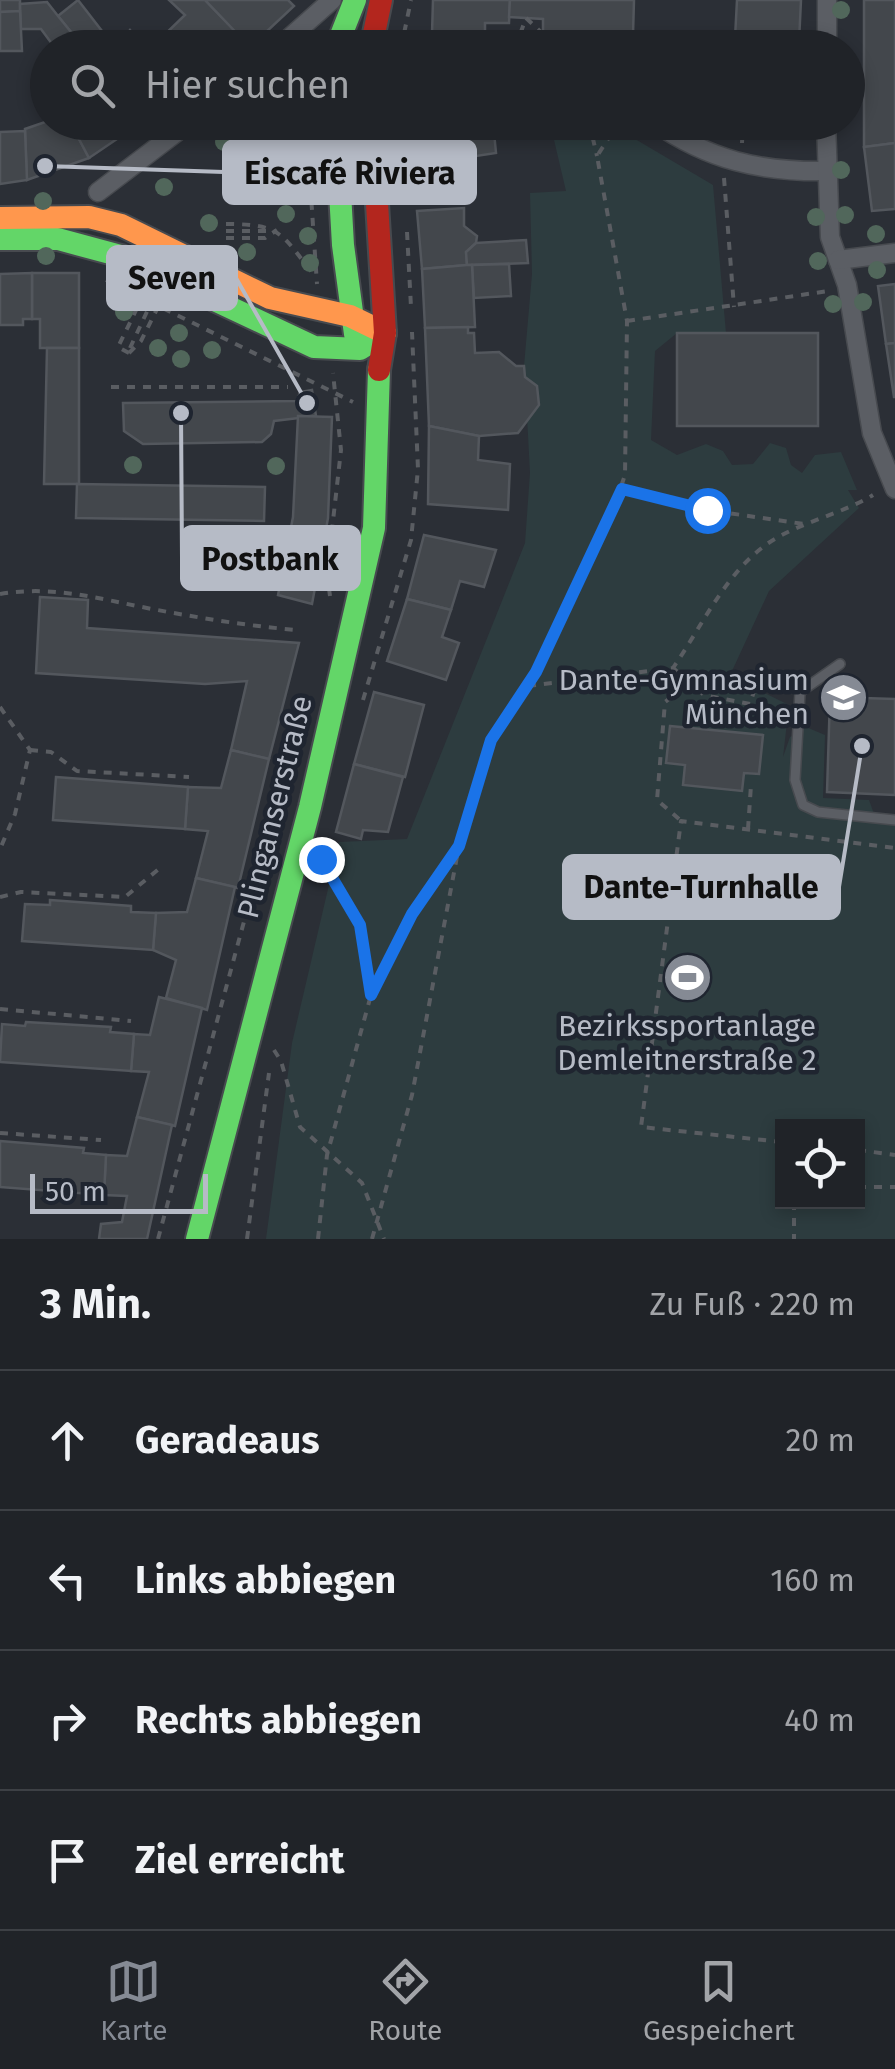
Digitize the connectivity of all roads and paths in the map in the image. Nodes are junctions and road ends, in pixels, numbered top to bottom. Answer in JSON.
{"nodes":[{"id":1,"x":332,"y":0,"type":"edge"},
{"id":2,"x":355,"y":0,"type":"edge"},
{"id":3,"x":380,"y":0,"type":"edge"},
{"id":4,"x":411,"y":0,"type":"edge"},
{"id":5,"x":827,"y":0,"type":"edge"},
{"id":6,"x":298,"y":30,"type":"edge"},
{"id":7,"x":343,"y":30,"type":"edge"},
{"id":8,"x":374,"y":30,"type":"edge"},
{"id":9,"x":405,"y":30,"type":"edge"},
{"id":10,"x":522,"y":30,"type":"edge"},
{"id":11,"x":539,"y":30,"type":"edge"},
{"id":12,"x":827,"y":30,"type":"edge"},
{"id":13,"x":166,"y":140,"type":"edge"},
{"id":14,"x":307,"y":140,"type":"edge"},
{"id":15,"x":337,"y":140,"type":"edge"},
{"id":16,"x":373,"y":140,"type":"edge"},
{"id":17,"x":593,"y":140,"type":"edge"},
{"id":18,"x":607,"y":140,"type":"edge"},
{"id":19,"x":680,"y":140,"type":"edge"},
{"id":20,"x":826,"y":140,"type":"edge"},
{"id":21,"x":596,"y":156,"type":"junction"},
{"id":22,"x":722,"y":159,"type":"junction"},
{"id":23,"x":826,"y":171,"type":"junction"},
{"id":24,"x":98,"y":192,"type":"dead end"},
{"id":25,"x":0,"y":218,"type":"edge"},
{"id":26,"x":226,"y":224,"type":"dead end"},
{"id":27,"x":37,"y":228,"type":"junction"},
{"id":28,"x":277,"y":230,"type":"junction"},
{"id":29,"x":0,"y":239,"type":"edge"},
{"id":30,"x":895,"y":253,"type":"edge"},
{"id":31,"x":838,"y":260,"type":"junction"},
{"id":32,"x":95,"y":274,"type":"dead end"},
{"id":33,"x":316,"y":277,"type":"junction"},
{"id":34,"x":847,"y":288,"type":"junction"},
{"id":35,"x":142,"y":300,"type":"junction"},
{"id":36,"x":152,"y":303,"type":"dead end"},
{"id":37,"x":158,"y":306,"type":"dead end"},
{"id":38,"x":734,"y":308,"type":"junction"},
{"id":39,"x":321,"y":310,"type":"junction"},
{"id":40,"x":350,"y":316,"type":"junction"},
{"id":41,"x":627,"y":321,"type":"junction"},
{"id":42,"x":385,"y":334,"type":"junction"},
{"id":43,"x":328,"y":349,"type":"junction"},
{"id":44,"x":360,"y":349,"type":"junction"},
{"id":45,"x":129,"y":353,"type":"junction"},
{"id":46,"x":376,"y":386,"type":"junction"},
{"id":47,"x":111,"y":387,"type":"dead end"},
{"id":48,"x":288,"y":387,"type":"dead end"},
{"id":49,"x":337,"y":396,"type":"junction"},
{"id":50,"x":893,"y":486,"type":"edge"},
{"id":51,"x":622,"y":489,"type":"junction"},
{"id":52,"x":808,"y":524,"type":"junction"},
{"id":53,"x":410,"y":540,"type":"dead end"},
{"id":54,"x":0,"y":594,"type":"edge"},
{"id":55,"x":334,"y":608,"type":"dead end"},
{"id":56,"x":297,"y":630,"type":"dead end"},
{"id":57,"x":840,"y":664,"type":"dead end"},
{"id":58,"x":674,"y":668,"type":"junction"},
{"id":59,"x":690,"y":683,"type":"junction"},
{"id":60,"x":528,"y":686,"type":"junction"},
{"id":61,"x":754,"y":691,"type":"dead end"},
{"id":62,"x":362,"y":702,"type":"dead end"},
{"id":63,"x":0,"y":707,"type":"edge"},
{"id":64,"x":30,"y":750,"type":"junction"},
{"id":65,"x":189,"y":778,"type":"dead end"},
{"id":66,"x":752,"y":784,"type":"dead end"},
{"id":67,"x":275,"y":807,"type":"dead end"},
{"id":68,"x":895,"y":820,"type":"edge"},
{"id":69,"x":681,"y":821,"type":"junction"},
{"id":70,"x":748,"y":829,"type":"junction"},
{"id":71,"x":459,"y":846,"type":"junction"},
{"id":72,"x":895,"y":848,"type":"edge"},
{"id":73,"x":0,"y":850,"type":"edge"},
{"id":74,"x":160,"y":868,"type":"dead end"},
{"id":75,"x":317,"y":874,"type":"dead end"},
{"id":76,"x":0,"y":897,"type":"edge"},
{"id":77,"x":371,"y":995,"type":"junction"},
{"id":78,"x":0,"y":1009,"type":"edge"},
{"id":79,"x":131,"y":1020,"type":"dead end"},
{"id":80,"x":0,"y":1134,"type":"edge"},
{"id":81,"x":101,"y":1140,"type":"dead end"},
{"id":82,"x":775,"y":1141,"type":"edge"},
{"id":83,"x":865,"y":1151,"type":"edge"},
{"id":84,"x":895,"y":1154,"type":"edge"},
{"id":85,"x":328,"y":1155,"type":"junction"},
{"id":86,"x":865,"y":1187,"type":"edge"},
{"id":87,"x":895,"y":1187,"type":"edge"},
{"id":88,"x":794,"y":1209,"type":"edge"},
{"id":89,"x":377,"y":1215,"type":"junction"},
{"id":90,"x":158,"y":1239,"type":"edge"},
{"id":91,"x":197,"y":1239,"type":"edge"},
{"id":92,"x":247,"y":1239,"type":"edge"},
{"id":93,"x":318,"y":1239,"type":"edge"},
{"id":94,"x":372,"y":1239,"type":"edge"},
{"id":95,"x":384,"y":1239,"type":"edge"},
{"id":96,"x":794,"y":1239,"type":"edge"}],
"edges":[{"from":1,"to":6,"type":"street"},
{"from":2,"to":7,"type":"main road"},
{"from":3,"to":8,"type":"main road"},
{"from":4,"to":9,"type":"path"},
{"from":5,"to":12,"type":"street"},
{"from":10,"to":11,"type":"path"},
{"from":13,"to":24,"type":"street"},
{"from":14,"to":33,"type":"path"},
{"from":15,"to":40,"type":"main road","name":"Plinganserstraße"},
{"from":16,"to":42,"type":"main road","name":"Plinganserstraße"},
{"from":17,"to":21,"type":"path"},
{"from":18,"to":21,"type":"path"},
{"from":19,"to":22,"type":"street"},
{"from":20,"to":23,"type":"street"},
{"from":21,"to":41,"type":"path"},
{"from":22,"to":23,"type":"street"},
{"from":22,"to":38,"type":"path"},
{"from":23,"to":31,"type":"street"},
{"from":25,"to":27,"type":"main road"},
{"from":26,"to":28,"type":"path"},
{"from":27,"to":29,"type":"main road"},
{"from":27,"to":39,"type":"main road"},
{"from":27,"to":43,"type":"main road"},
{"from":28,"to":28,"type":"path"},
{"from":28,"to":33,"type":"path"},
{"from":30,"to":31,"type":"street"},
{"from":31,"to":34,"type":"street"},
{"from":32,"to":35,"type":"path"},
{"from":33,"to":39,"type":"path"},
{"from":34,"to":38,"type":"path"},
{"from":34,"to":50,"type":"street"},
{"from":35,"to":45,"type":"path"},
{"from":35,"to":49,"type":"path"},
{"from":36,"to":45,"type":"path"},
{"from":37,"to":45,"type":"path"},
{"from":38,"to":41,"type":"path"},
{"from":39,"to":40,"type":"main road"},
{"from":40,"to":42,"type":"main road"},
{"from":40,"to":44,"type":"main road","name":"Plinganserstraße"},
{"from":41,"to":51,"type":"path"},
{"from":42,"to":44,"type":"main road"},
{"from":42,"to":46,"type":"main road","name":"Plinganserstraße"},
{"from":43,"to":44,"type":"main road"},
{"from":43,"to":49,"type":"path"},
{"from":44,"to":46,"type":"main road","name":"Plinganserstraße"},
{"from":46,"to":91,"type":"main road","name":"Plinganserstraße"},
{"from":47,"to":48,"type":"path"},
{"from":49,"to":55,"type":"path"},
{"from":50,"to":52,"type":"path"},
{"from":51,"to":52,"type":"path"},
{"from":51,"to":60,"type":"path"},
{"from":52,"to":58,"type":"path"},
{"from":53,"to":62,"type":"path","name":"Plinganserstraße"},
{"from":54,"to":56,"type":"path"},
{"from":57,"to":68,"type":"lane"},
{"from":58,"to":59,"type":"path"},
{"from":58,"to":60,"type":"path"},
{"from":59,"to":61,"type":"path"},
{"from":59,"to":69,"type":"path"},
{"from":60,"to":71,"type":"path"},
{"from":63,"to":64,"type":"path"},
{"from":64,"to":65,"type":"path"},
{"from":64,"to":73,"type":"path"},
{"from":66,"to":70,"type":"path"},
{"from":67,"to":90,"type":"path","name":"Plinganserstraße"},
{"from":69,"to":70,"type":"path"},
{"from":69,"to":82,"type":"path"},
{"from":70,"to":72,"type":"path"},
{"from":71,"to":77,"type":"path"},
{"from":71,"to":89,"type":"path"},
{"from":74,"to":76,"type":"path"},
{"from":75,"to":77,"type":"path","name":"Plinganserstraße"},
{"from":77,"to":85,"type":"path"},
{"from":78,"to":79,"type":"path"},
{"from":80,"to":81,"type":"path"},
{"from":83,"to":84,"type":"path"},
{"from":85,"to":89,"type":"path"},
{"from":85,"to":92,"type":"path"},
{"from":85,"to":93,"type":"path"},
{"from":86,"to":87,"type":"path"},
{"from":88,"to":96,"type":"path"},
{"from":89,"to":94,"type":"path"},
{"from":89,"to":95,"type":"path"}]}
